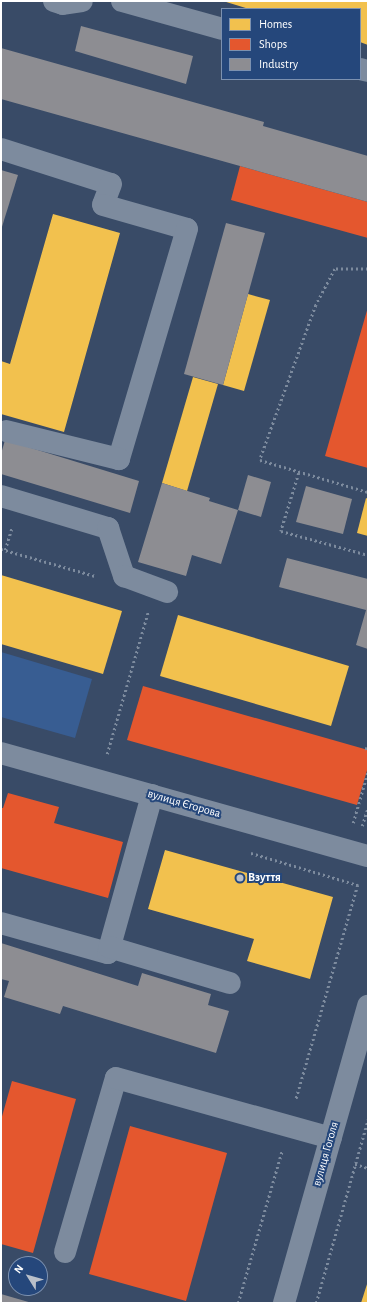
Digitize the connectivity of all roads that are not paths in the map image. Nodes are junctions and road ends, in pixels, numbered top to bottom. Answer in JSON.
{"nodes":[{"id":1,"x":54,"y":1,"type":"edge"},
{"id":2,"x":82,"y":1,"type":"edge"},
{"id":3,"x":122,"y":1,"type":"edge"},
{"id":4,"x":149,"y":5,"type":"edge"},
{"id":5,"x":221,"y":29,"type":"edge"},
{"id":6,"x":1,"y":149,"type":"edge"},
{"id":7,"x":6,"y":431,"type":"dead end"},
{"id":8,"x":1,"y":496,"type":"edge"},
{"id":9,"x":167,"y":592,"type":"dead end"},
{"id":10,"x":1,"y":753,"type":"edge"},
{"id":11,"x":152,"y":795,"type":"junction"},
{"id":12,"x":368,"y":856,"type":"edge"},
{"id":13,"x":1,"y":923,"type":"edge"},
{"id":14,"x":109,"y":947,"type":"junction"},
{"id":15,"x":230,"y":984,"type":"dead end"},
{"id":16,"x":368,"y":1006,"type":"edge"},
{"id":17,"x":331,"y":1138,"type":"junction"},
{"id":18,"x":65,"y":1252,"type":"dead end"},
{"id":19,"x":284,"y":1303,"type":"edge"}],
"edges":[{"from":1,"to":2,"type":"street"},
{"from":3,"to":4,"type":"street"},
{"from":4,"to":5,"type":"street"},
{"from":6,"to":7,"type":"street"},
{"from":8,"to":9,"type":"street"},
{"from":10,"to":11,"type":"street","name":"вулиця Єгорова"},
{"from":11,"to":12,"type":"street","name":"вулиця Єгорова"},
{"from":11,"to":14,"type":"street"},
{"from":13,"to":14,"type":"street"},
{"from":14,"to":15,"type":"street"},
{"from":16,"to":17,"type":"street","name":"вулиця Гоголя"},
{"from":17,"to":18,"type":"street"},
{"from":17,"to":19,"type":"street","name":"вулиця Гоголя"}]}
